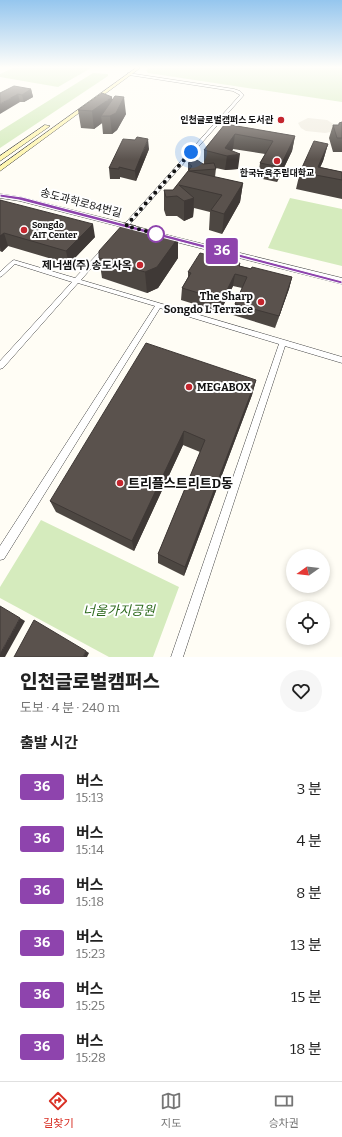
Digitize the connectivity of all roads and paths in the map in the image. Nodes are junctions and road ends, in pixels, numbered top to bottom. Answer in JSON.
{"nodes":[{"id":1,"x":88,"y":99,"type":"edge"},
{"id":2,"x":93,"y":99,"type":"edge"},
{"id":3,"x":239,"y":99,"type":"edge"},
{"id":4,"x":56,"y":120,"type":"dead end"},
{"id":5,"x":50,"y":124,"type":"dead end"},
{"id":6,"x":0,"y":159,"type":"edge"},
{"id":7,"x":0,"y":169,"type":"edge"},
{"id":8,"x":0,"y":191,"type":"edge"},
{"id":9,"x":0,"y":196,"type":"edge"},
{"id":10,"x":20,"y":199,"type":"junction"},
{"id":11,"x":126,"y":226,"type":"junction"},
{"id":12,"x":143,"y":231,"type":"edge"},
{"id":13,"x":158,"y":234,"type":"edge"},
{"id":14,"x":118,"y":235,"type":"edge"},
{"id":15,"x":112,"y":241,"type":"edge"},
{"id":16,"x":0,"y":275,"type":"edge"},
{"id":17,"x":75,"y":280,"type":"junction"},
{"id":18,"x":342,"y":281,"type":"edge"},
{"id":19,"x":160,"y":305,"type":"junction"},
{"id":20,"x":283,"y":342,"type":"junction"},
{"id":21,"x":342,"y":360,"type":"edge"},
{"id":22,"x":0,"y":366,"type":"edge"},
{"id":23,"x":0,"y":555,"type":"edge"},
{"id":24,"x":177,"y":657,"type":"edge"}],
"edges":[{"from":1,"to":4,"type":"main road"},
{"from":2,"to":7,"type":"main road"},
{"from":3,"to":11,"type":"street"},
{"from":5,"to":6,"type":"main road"},
{"from":8,"to":10,"type":"street"},
{"from":9,"to":10,"type":"street","name":"송도과학로84번길"},
{"from":10,"to":11,"type":"street","name":"송도과학로84번길"},
{"from":11,"to":12,"type":"street","name":"송도과학로84번길"},
{"from":11,"to":14,"type":"street"},
{"from":13,"to":18,"type":"street"},
{"from":15,"to":17,"type":"street"},
{"from":16,"to":17,"type":"street"},
{"from":17,"to":19,"type":"street"},
{"from":17,"to":22,"type":"street"},
{"from":19,"to":20,"type":"street"},
{"from":19,"to":23,"type":"street"},
{"from":20,"to":21,"type":"street"},
{"from":20,"to":24,"type":"street"}]}
